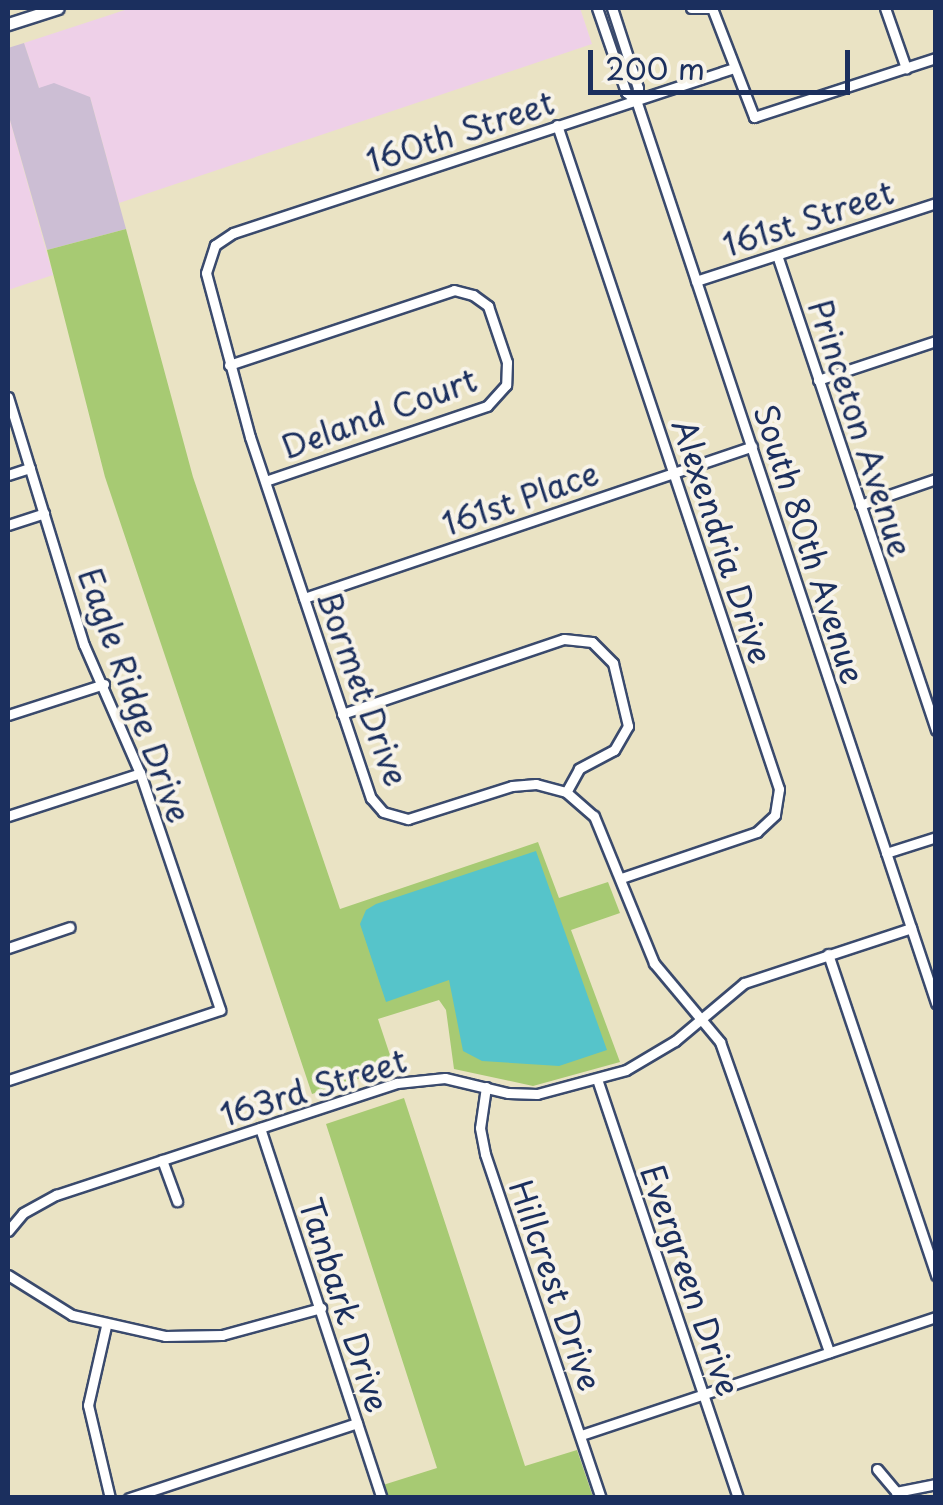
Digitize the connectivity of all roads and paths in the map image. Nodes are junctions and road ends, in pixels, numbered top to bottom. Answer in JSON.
{"nodes":[{"id":1,"x":58,"y":8,"type":"edge"},
{"id":2,"x":597,"y":8,"type":"edge"},
{"id":3,"x":612,"y":8,"type":"edge"},
{"id":4,"x":691,"y":8,"type":"edge"},
{"id":5,"x":713,"y":8,"type":"edge"},
{"id":6,"x":885,"y":8,"type":"edge"},
{"id":7,"x":8,"y":24,"type":"edge"},
{"id":8,"x":936,"y":58,"type":"edge"},
{"id":9,"x":734,"y":68,"type":"junction"},
{"id":10,"x":906,"y":68,"type":"junction"},
{"id":11,"x":636,"y":100,"type":"junction"},
{"id":12,"x":557,"y":125,"type":"junction"},
{"id":13,"x":936,"y":203,"type":"edge"},
{"id":14,"x":210,"y":254,"type":"joint"},
{"id":15,"x":777,"y":255,"type":"junction"},
{"id":16,"x":696,"y":281,"type":"junction"},
{"id":17,"x":936,"y":342,"type":"edge"},
{"id":18,"x":229,"y":365,"type":"junction"},
{"id":19,"x":818,"y":380,"type":"junction"},
{"id":20,"x":8,"y":397,"type":"edge"},
{"id":21,"x":752,"y":446,"type":"junction"},
{"id":22,"x":30,"y":468,"type":"junction"},
{"id":23,"x":674,"y":472,"type":"junction"},
{"id":24,"x":8,"y":475,"type":"edge"},
{"id":25,"x":936,"y":479,"type":"edge"},
{"id":26,"x":264,"y":480,"type":"junction"},
{"id":27,"x":860,"y":504,"type":"junction"},
{"id":28,"x":44,"y":513,"type":"junction"},
{"id":29,"x":8,"y":526,"type":"edge"},
{"id":30,"x":304,"y":598,"type":"junction"},
{"id":31,"x":104,"y":684,"type":"junction"},
{"id":32,"x":342,"y":714,"type":"junction"},
{"id":33,"x":8,"y":715,"type":"edge"},
{"id":34,"x":936,"y":730,"type":"edge"},
{"id":35,"x":140,"y":772,"type":"junction"},
{"id":36,"x":566,"y":792,"type":"junction"},
{"id":37,"x":8,"y":816,"type":"edge"},
{"id":38,"x":936,"y":837,"type":"edge"},
{"id":39,"x":886,"y":853,"type":"junction"},
{"id":40,"x":621,"y":878,"type":"junction"},
{"id":41,"x":70,"y":928,"type":"dead end"},
{"id":42,"x":910,"y":928,"type":"junction"},
{"id":43,"x":8,"y":948,"type":"edge"},
{"id":44,"x":828,"y":954,"type":"junction"},
{"id":45,"x":936,"y":1003,"type":"edge"},
{"id":46,"x":700,"y":1019,"type":"junction"},
{"id":47,"x":597,"y":1079,"type":"junction"},
{"id":48,"x":8,"y":1080,"type":"edge"},
{"id":49,"x":486,"y":1088,"type":"junction"},
{"id":50,"x":260,"y":1128,"type":"junction"},
{"id":51,"x":162,"y":1160,"type":"junction"},
{"id":52,"x":176,"y":1201,"type":"dead end"},
{"id":53,"x":8,"y":1232,"type":"edge"},
{"id":54,"x":8,"y":1275,"type":"edge"},
{"id":55,"x":936,"y":1276,"type":"edge"},
{"id":56,"x":320,"y":1308,"type":"junction"},
{"id":57,"x":936,"y":1317,"type":"edge"},
{"id":58,"x":106,"y":1326,"type":"junction"},
{"id":59,"x":829,"y":1352,"type":"junction"},
{"id":60,"x":704,"y":1394,"type":"junction"},
{"id":61,"x":358,"y":1423,"type":"junction"},
{"id":62,"x":581,"y":1435,"type":"junction"},
{"id":63,"x":877,"y":1468,"type":"dead end"},
{"id":64,"x":936,"y":1484,"type":"edge"},
{"id":65,"x":110,"y":1498,"type":"edge"},
{"id":66,"x":129,"y":1498,"type":"edge"},
{"id":67,"x":382,"y":1498,"type":"edge"},
{"id":68,"x":601,"y":1498,"type":"edge"},
{"id":69,"x":738,"y":1498,"type":"edge"}],
"edges":[{"from":1,"to":7,"type":"main road"},
{"from":2,"to":11,"type":"street","name":"South 80th Avenue"},
{"from":3,"to":11,"type":"street","name":"South 80th Avenue"},
{"from":4,"to":5,"type":"street"},
{"from":5,"to":9,"type":"street"},
{"from":6,"to":10,"type":"street"},
{"from":8,"to":10,"type":"street"},
{"from":9,"to":10,"type":"street"},
{"from":9,"to":11,"type":"street","name":"160th Street"},
{"from":11,"to":12,"type":"street","name":"160th Street"},
{"from":11,"to":16,"type":"street","name":"South 80th Avenue"},
{"from":12,"to":14,"type":"street","name":"160th Street"},
{"from":12,"to":23,"type":"street","name":"Alexendria Drive"},
{"from":13,"to":15,"type":"street","name":"161st Street"},
{"from":14,"to":18,"type":"street","name":"Bormet Drive"},
{"from":15,"to":16,"type":"street","name":"161st Street"},
{"from":15,"to":19,"type":"street","name":"Princeton Avenue"},
{"from":16,"to":21,"type":"street","name":"South 80th Avenue"},
{"from":17,"to":19,"type":"street"},
{"from":18,"to":26,"type":"street","name":"Bormet Drive"},
{"from":18,"to":26,"type":"street","name":"Deland Court"},
{"from":19,"to":27,"type":"street","name":"Princeton Avenue"},
{"from":20,"to":22,"type":"street","name":"Eagle Ridge Drive"},
{"from":21,"to":23,"type":"street","name":"161st Place"},
{"from":21,"to":39,"type":"street","name":"South 80th Avenue"},
{"from":22,"to":24,"type":"street"},
{"from":22,"to":28,"type":"street","name":"Eagle Ridge Drive"},
{"from":23,"to":30,"type":"street","name":"161st Place"},
{"from":23,"to":40,"type":"street","name":"Alexendria Drive"},
{"from":25,"to":27,"type":"street"},
{"from":26,"to":30,"type":"street","name":"Bormet Drive"},
{"from":27,"to":34,"type":"street","name":"Princeton Avenue"},
{"from":28,"to":29,"type":"street"},
{"from":28,"to":31,"type":"street","name":"Eagle Ridge Drive"},
{"from":30,"to":32,"type":"street","name":"Bormet Drive"},
{"from":31,"to":33,"type":"street"},
{"from":31,"to":35,"type":"street","name":"Eagle Ridge Drive"},
{"from":32,"to":36,"type":"street","name":"Bormet Drive"},
{"from":32,"to":36,"type":"street"},
{"from":35,"to":37,"type":"street"},
{"from":35,"to":48,"type":"street","name":"Eagle Ridge Drive"},
{"from":36,"to":40,"type":"street"},
{"from":38,"to":39,"type":"street"},
{"from":39,"to":42,"type":"street","name":"South 80th Avenue"},
{"from":40,"to":46,"type":"street"},
{"from":41,"to":43,"type":"street"},
{"from":42,"to":44,"type":"street","name":"163rd Street"},
{"from":42,"to":45,"type":"street","name":"South 80th Avenue"},
{"from":44,"to":46,"type":"street","name":"163rd Street"},
{"from":44,"to":55,"type":"street"},
{"from":46,"to":47,"type":"street","name":"163rd Street"},
{"from":46,"to":59,"type":"street"},
{"from":47,"to":49,"type":"street","name":"163rd Street"},
{"from":47,"to":60,"type":"street","name":"Evergreen Drive"},
{"from":49,"to":50,"type":"street","name":"163rd Street"},
{"from":49,"to":62,"type":"street","name":"Hillcrest Drive"},
{"from":50,"to":51,"type":"street","name":"163rd Street"},
{"from":50,"to":56,"type":"street","name":"Tanbark Drive"},
{"from":51,"to":52,"type":"street"},
{"from":51,"to":53,"type":"street","name":"163rd Street"},
{"from":54,"to":58,"type":"street"},
{"from":56,"to":58,"type":"street"},
{"from":56,"to":61,"type":"street","name":"Tanbark Drive"},
{"from":57,"to":59,"type":"street"},
{"from":58,"to":65,"type":"street"},
{"from":59,"to":60,"type":"street"},
{"from":60,"to":62,"type":"street"},
{"from":60,"to":69,"type":"street","name":"Evergreen Drive"},
{"from":61,"to":66,"type":"street"},
{"from":61,"to":67,"type":"street","name":"Tanbark Drive"},
{"from":62,"to":68,"type":"street","name":"Hillcrest Drive"},
{"from":63,"to":64,"type":"street"}]}
